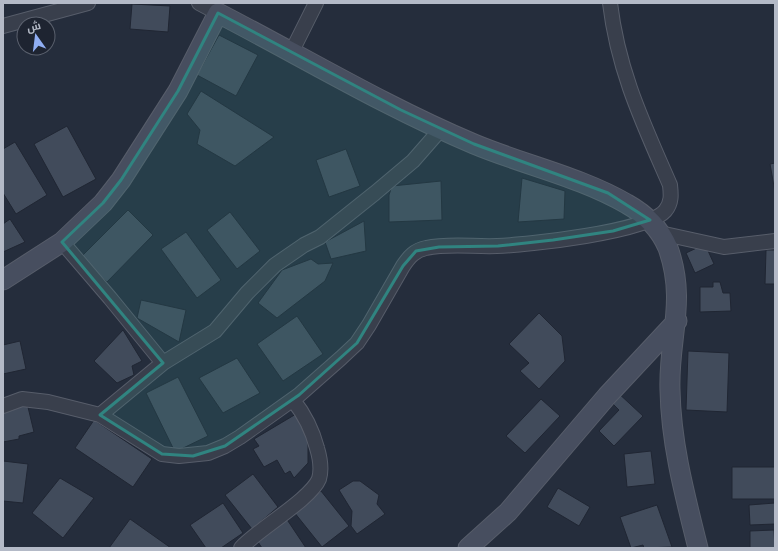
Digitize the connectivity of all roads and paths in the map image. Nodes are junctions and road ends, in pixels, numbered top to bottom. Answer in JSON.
{"nodes":[{"id":1,"x":88,"y":3,"type":"edge"},
{"id":2,"x":199,"y":3,"type":"edge"},
{"id":3,"x":316,"y":3,"type":"edge"},
{"id":4,"x":610,"y":3,"type":"edge"},
{"id":5,"x":218,"y":13,"type":"junction"},
{"id":6,"x":3,"y":26,"type":"edge"},
{"id":7,"x":292,"y":51,"type":"junction"},
{"id":8,"x":441,"y":129,"type":"junction"},
{"id":9,"x":655,"y":226,"type":"junction"},
{"id":10,"x":62,"y":242,"type":"junction"},
{"id":11,"x":775,"y":242,"type":"edge"},
{"id":12,"x":3,"y":280,"type":"edge"},
{"id":13,"x":676,"y":321,"type":"junction"},
{"id":14,"x":163,"y":364,"type":"junction"},
{"id":15,"x":293,"y":400,"type":"junction"},
{"id":16,"x":3,"y":406,"type":"edge"},
{"id":17,"x":100,"y":415,"type":"junction"},
{"id":18,"x":241,"y":548,"type":"edge"},
{"id":19,"x":468,"y":548,"type":"edge"},
{"id":20,"x":698,"y":548,"type":"edge"}],
"edges":[{"from":1,"to":6,"type":"street"},
{"from":2,"to":5,"type":"street"},
{"from":3,"to":7,"type":"street"},
{"from":4,"to":9,"type":"street"},
{"from":5,"to":7,"type":"street"},
{"from":5,"to":10,"type":"street"},
{"from":7,"to":8,"type":"street"},
{"from":8,"to":9,"type":"street"},
{"from":8,"to":14,"type":"street"},
{"from":9,"to":11,"type":"street"},
{"from":9,"to":13,"type":"street"},
{"from":9,"to":15,"type":"street"},
{"from":10,"to":12,"type":"street"},
{"from":10,"to":14,"type":"street"},
{"from":13,"to":19,"type":"street"},
{"from":13,"to":20,"type":"street"},
{"from":14,"to":17,"type":"street"},
{"from":15,"to":17,"type":"street"},
{"from":15,"to":18,"type":"street"},
{"from":16,"to":17,"type":"street"}]}
